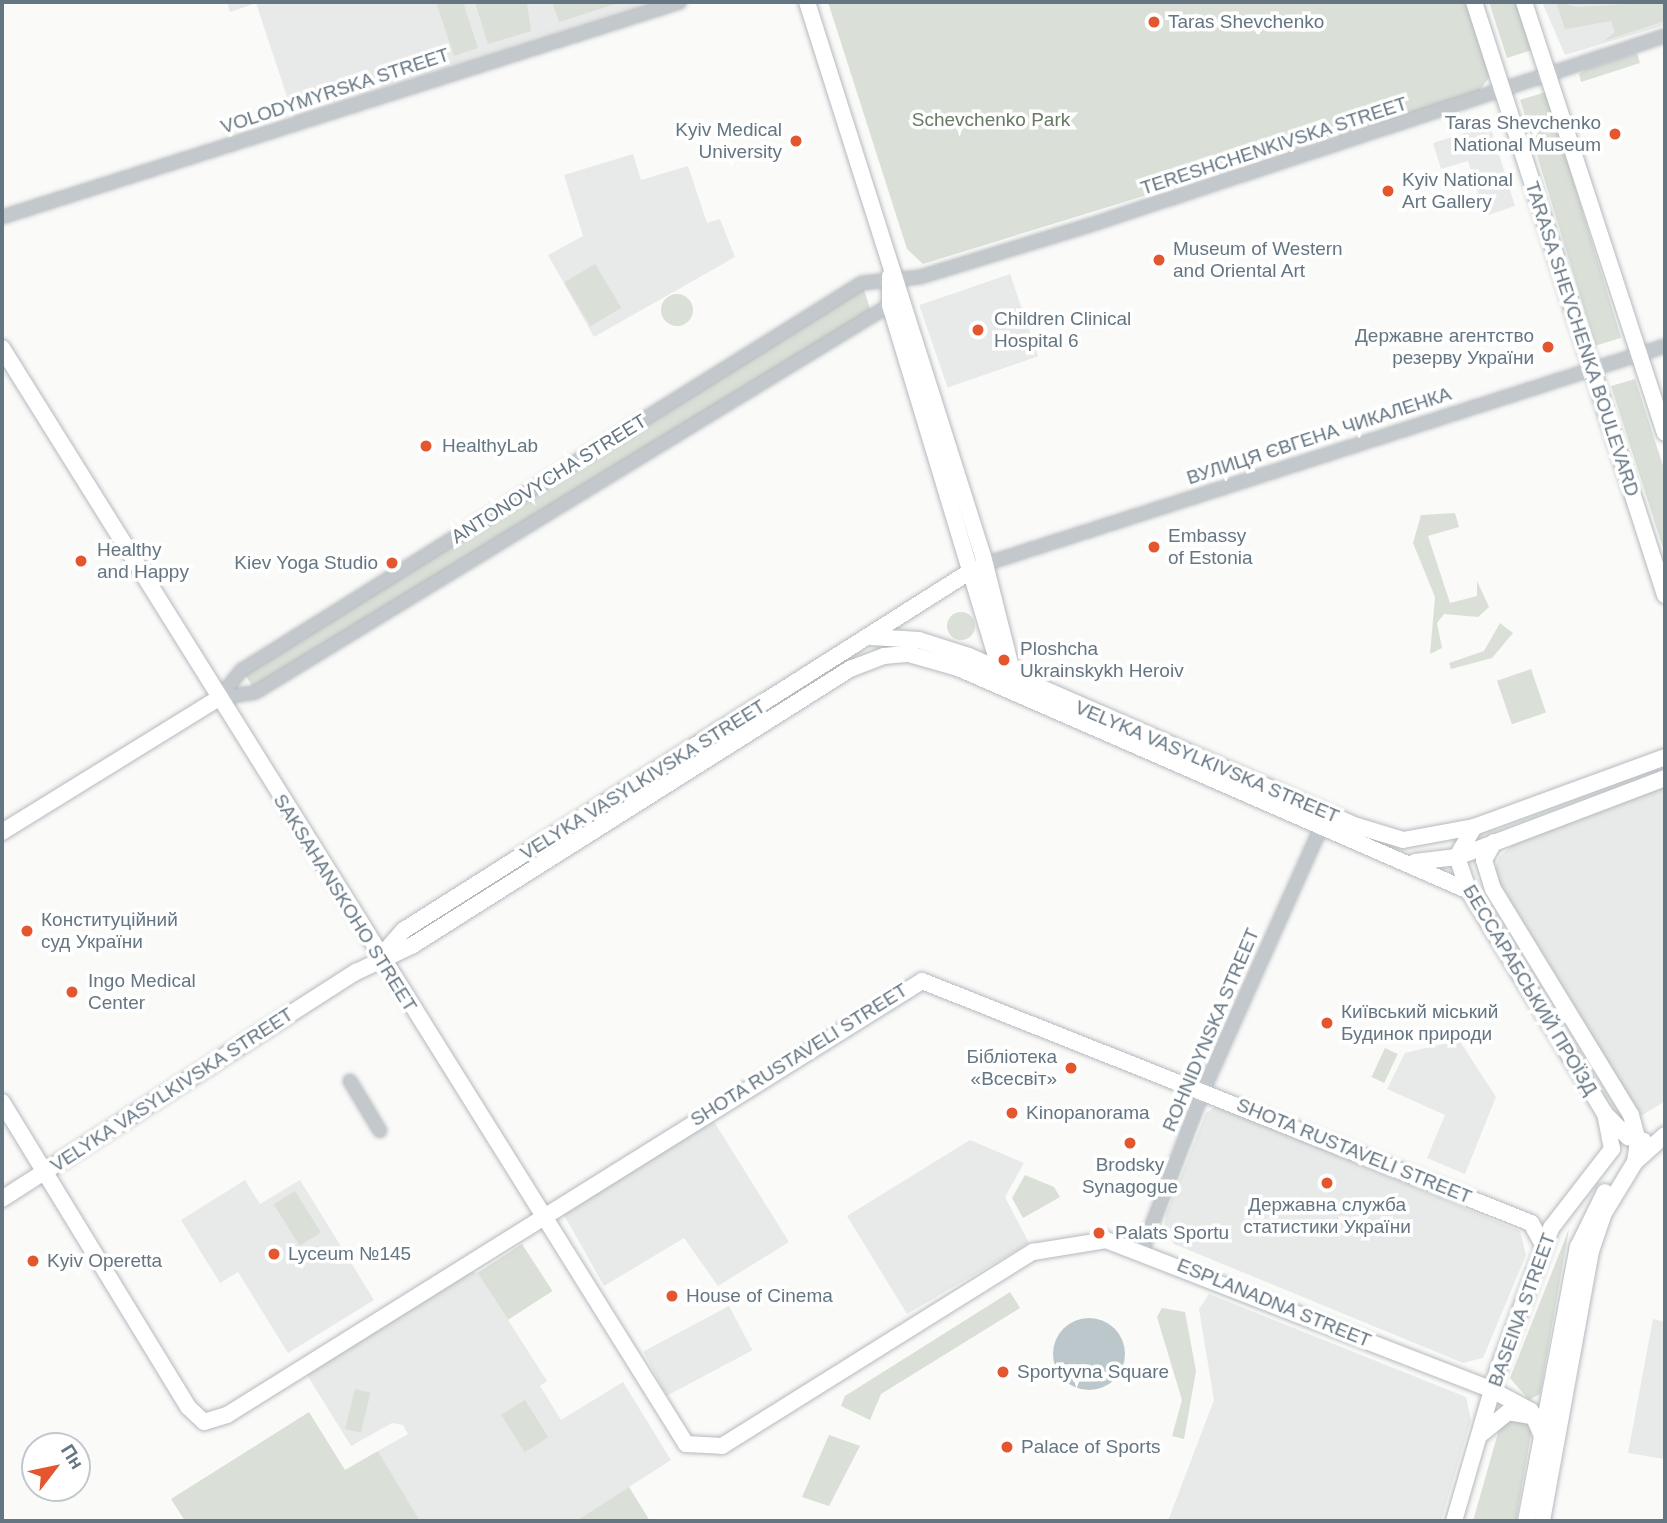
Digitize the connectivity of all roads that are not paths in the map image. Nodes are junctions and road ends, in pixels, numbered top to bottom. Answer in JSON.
{"nodes":[{"id":1,"x":680,"y":2,"type":"edge"},
{"id":2,"x":807,"y":2,"type":"edge"},
{"id":3,"x":1474,"y":2,"type":"edge"},
{"id":4,"x":1524,"y":2,"type":"edge"},
{"id":5,"x":1665,"y":36,"type":"edge"},
{"id":6,"x":1547,"y":75,"type":"junction"},
{"id":7,"x":1503,"y":93,"type":"junction"},
{"id":8,"x":2,"y":217,"type":"edge"},
{"id":9,"x":890,"y":276,"type":"junction"},
{"id":10,"x":896,"y":301,"type":"junction"},
{"id":11,"x":1665,"y":346,"type":"edge"},
{"id":12,"x":2,"y":348,"type":"edge"},
{"id":13,"x":1639,"y":354,"type":"junction"},
{"id":14,"x":1591,"y":370,"type":"junction"},
{"id":15,"x":1665,"y":433,"type":"edge"},
{"id":16,"x":979,"y":566,"type":"junction"},
{"id":17,"x":1665,"y":595,"type":"edge"},
{"id":18,"x":872,"y":637,"type":"junction"},
{"id":19,"x":1000,"y":669,"type":"junction"},
{"id":20,"x":1013,"y":686,"type":"junction"},
{"id":21,"x":219,"y":698,"type":"junction"},
{"id":22,"x":1665,"y":757,"type":"edge"},
{"id":23,"x":1665,"y":778,"type":"edge"},
{"id":24,"x":1474,"y":827,"type":"junction"},
{"id":25,"x":1321,"y":828,"type":"junction"},
{"id":26,"x":2,"y":832,"type":"edge"},
{"id":27,"x":1494,"y":842,"type":"junction"},
{"id":28,"x":1457,"y":857,"type":"junction"},
{"id":29,"x":1402,"y":861,"type":"junction"},
{"id":30,"x":1469,"y":891,"type":"junction"},
{"id":31,"x":379,"y":958,"type":"junction"},
{"id":32,"x":350,"y":1081,"type":"dead end"},
{"id":33,"x":1204,"y":1089,"type":"junction"},
{"id":34,"x":2,"y":1102,"type":"edge"},
{"id":35,"x":1605,"y":1114,"type":"junction"},
{"id":36,"x":380,"y":1131,"type":"dead end"},
{"id":37,"x":1664,"y":1136,"type":"edge"},
{"id":38,"x":1638,"y":1141,"type":"junction"},
{"id":39,"x":1635,"y":1162,"type":"junction"},
{"id":40,"x":43,"y":1172,"type":"junction"},
{"id":41,"x":2,"y":1199,"type":"edge"},
{"id":42,"x":540,"y":1217,"type":"junction"},
{"id":43,"x":1544,"y":1246,"type":"junction"},
{"id":44,"x":1142,"y":1251,"type":"junction"},
{"id":45,"x":1492,"y":1390,"type":"junction"},
{"id":46,"x":1537,"y":1422,"type":"junction"},
{"id":47,"x":1478,"y":1437,"type":"junction"},
{"id":48,"x":1543,"y":1438,"type":"junction"},
{"id":49,"x":699,"y":1449,"type":"joint"},
{"id":50,"x":1454,"y":1521,"type":"edge"},
{"id":51,"x":1526,"y":1521,"type":"edge"},
{"id":52,"x":1542,"y":1521,"type":"edge"}],
"edges":[{"from":1,"to":8,"type":"street","name":"VOLODYMYRSKA STREET"},
{"from":2,"to":9,"type":"main road"},
{"from":3,"to":7,"type":"main road","name":"TARASA SHEVCHENKA BOULEVARD"},
{"from":4,"to":6,"type":"main road"},
{"from":5,"to":6,"type":"street","name":"TERESHCHENKIVSKA STREET"},
{"from":6,"to":7,"type":"street","name":"TERESHCHENKIVSKA STREET"},
{"from":6,"to":13,"type":"main road"},
{"from":7,"to":9,"type":"street","name":"TERESHCHENKIVSKA STREET"},
{"from":7,"to":14,"type":"main road","name":"TARASA SHEVCHENKA BOULEVARD"},
{"from":9,"to":10,"type":"main road"},
{"from":9,"to":21,"type":"street","name":"ANTONOVYCHA STREET"},
{"from":10,"to":16,"type":"main road"},
{"from":10,"to":21,"type":"street","name":"ANTONOVYCHA STREET"},
{"from":11,"to":13,"type":"street","name":"ВУЛИЦЯ ЄВГЕНА ЧИКАЛЕНКА"},
{"from":12,"to":21,"type":"main road","name":"SAKSAHANSKOHO STREET"},
{"from":13,"to":14,"type":"street","name":"ВУЛИЦЯ ЄВГЕНА ЧИКАЛЕНКА"},
{"from":13,"to":15,"type":"main road"},
{"from":14,"to":16,"type":"street","name":"ВУЛИЦЯ ЄВГЕНА ЧИКАЛЕНКА"},
{"from":14,"to":17,"type":"main road","name":"TARASA SHEVCHENKA BOULEVARD"},
{"from":16,"to":18,"type":"main road"},
{"from":16,"to":19,"type":"main road"},
{"from":16,"to":20,"type":"main road"},
{"from":18,"to":19,"type":"main road","name":"VELYKA VASYLKIVSKA STREET"},
{"from":18,"to":31,"type":"main road","name":"VELYKA VASYLKIVSKA STREET"},
{"from":19,"to":20,"type":"main road","name":"VELYKA VASYLKIVSKA STREET"},
{"from":20,"to":24,"type":"main road","name":"VELYKA VASYLKIVSKA STREET"},
{"from":20,"to":25,"type":"main road","name":"VELYKA VASYLKIVSKA STREET"},
{"from":20,"to":31,"type":"main road","name":"VELYKA VASYLKIVSKA STREET"},
{"from":21,"to":26,"type":"main road","name":"ANTONOVYCHA STREET"},
{"from":21,"to":31,"type":"main road","name":"SAKSAHANSKOHO STREET"},
{"from":22,"to":24,"type":"main road","name":"VELYKA VASYLKIVSKA STREET"},
{"from":23,"to":27,"type":"main road","name":"VELYKA VASYLKIVSKA STREET"},
{"from":24,"to":28,"type":"main road"},
{"from":25,"to":29,"type":"main road","name":"VELYKA VASYLKIVSKA STREET"},
{"from":25,"to":33,"type":"street","name":"ROHNIDYNSKA STREET"},
{"from":27,"to":28,"type":"main road","name":"VELYKA VASYLKIVSKA STREET"},
{"from":27,"to":38,"type":"main road","name":"БЕССАРАБСЬКИЙ ПРОЇЗД"},
{"from":28,"to":29,"type":"main road","name":"VELYKA VASYLKIVSKA STREET"},
{"from":28,"to":30,"type":"main road","name":"БЕССАРАБСЬКИЙ ПРОЇЗД"},
{"from":29,"to":30,"type":"main road","name":"VELYKA VASYLKIVSKA STREET"},
{"from":30,"to":35,"type":"main road","name":"БЕССАРАБСЬКИЙ ПРОЇЗД"},
{"from":31,"to":40,"type":"main road","name":"VELYKA VASYLKIVSKA STREET"},
{"from":31,"to":42,"type":"main road","name":"SAKSAHANSKOHO STREET"},
{"from":32,"to":36,"type":"street"},
{"from":33,"to":42,"type":"main road","name":"SHOTA RUSTAVELI STREET"},
{"from":33,"to":43,"type":"main road","name":"SHOTA RUSTAVELI STREET"},
{"from":33,"to":44,"type":"street","name":"ROHNIDYNSKA STREET"},
{"from":34,"to":40,"type":"main road"},
{"from":35,"to":38,"type":"main road","name":"БЕССАРАБСЬКИЙ ПРОЇЗД"},
{"from":35,"to":43,"type":"main road","name":"BASEINA STREET"},
{"from":37,"to":38,"type":"main road"},
{"from":37,"to":39,"type":"main road","name":"BASEINA STREET"},
{"from":38,"to":39,"type":"main road","name":"БЕССАРАБСЬКИЙ ПРОЇЗД"},
{"from":39,"to":48,"type":"main road","name":"BASEINA STREET"},
{"from":39,"to":52,"type":"main road","name":"BASEINA STREET"},
{"from":40,"to":41,"type":"main road","name":"VELYKA VASYLKIVSKA STREET"},
{"from":40,"to":42,"type":"main road","name":"SHOTA RUSTAVELI STREET"},
{"from":42,"to":49,"type":"main road","name":"SAKSAHANSKOHO STREET"},
{"from":43,"to":45,"type":"main road","name":"BASEINA STREET"},
{"from":44,"to":45,"type":"main road","name":"ESPLANADNA STREET"},
{"from":44,"to":49,"type":"main road","name":"ESPLANADNA STREET"},
{"from":45,"to":46,"type":"main road","name":"ESPLANADNA STREET"},
{"from":45,"to":47,"type":"main road","name":"BASEINA STREET"},
{"from":46,"to":47,"type":"main road"},
{"from":46,"to":48,"type":"main road","name":"ESPLANADNA STREET"},
{"from":47,"to":50,"type":"main road","name":"BASEINA STREET"},
{"from":48,"to":51,"type":"main road","name":"BASEINA STREET"}]}
